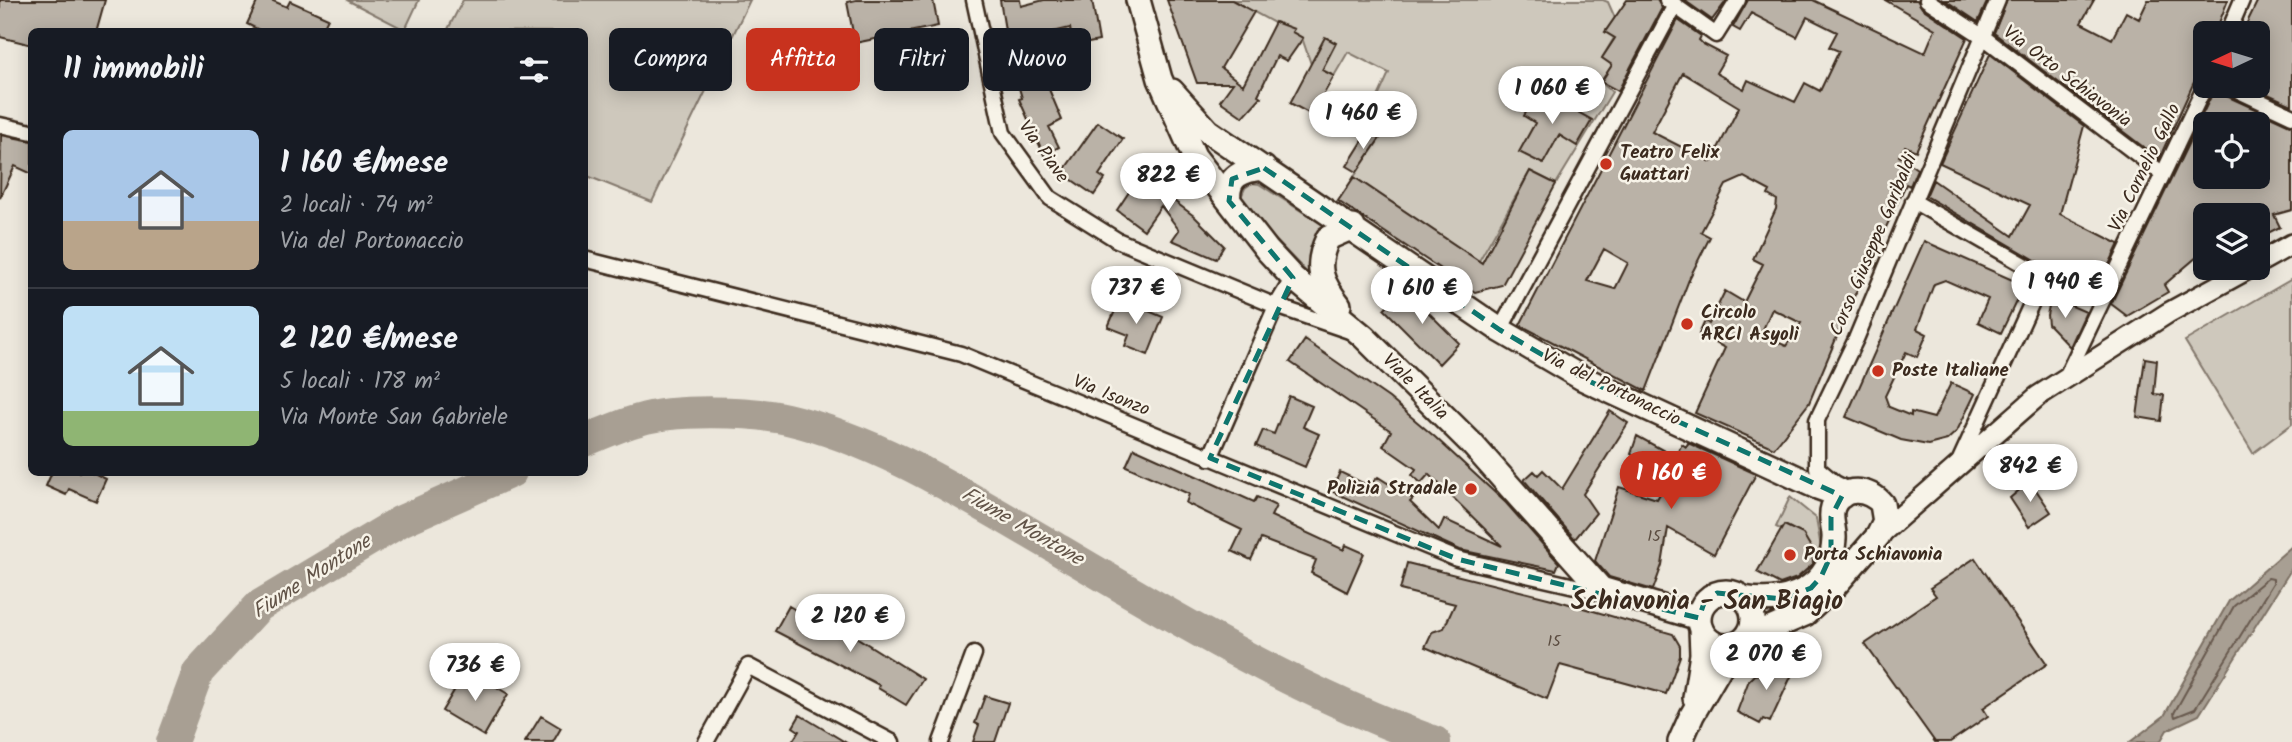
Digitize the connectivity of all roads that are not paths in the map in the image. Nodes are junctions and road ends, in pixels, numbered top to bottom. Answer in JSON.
{"nodes":[{"id":1,"x":974,"y":0,"type":"edge"},
{"id":2,"x":1138,"y":0,"type":"edge"},
{"id":3,"x":1738,"y":0,"type":"edge"},
{"id":4,"x":1927,"y":0,"type":"edge"},
{"id":5,"x":1998,"y":0,"type":"edge"},
{"id":6,"x":2242,"y":0,"type":"edge"},
{"id":7,"x":1671,"y":3,"type":"edge"},
{"id":8,"x":2233,"y":21,"type":"edge"},
{"id":9,"x":1982,"y":36,"type":"junction"},
{"id":10,"x":1160,"y":79,"type":"junction"},
{"id":11,"x":2200,"y":98,"type":"edge"},
{"id":12,"x":2254,"y":98,"type":"edge"},
{"id":13,"x":2292,"y":116,"type":"edge"},
{"id":14,"x":0,"y":125,"type":"edge"},
{"id":15,"x":28,"y":131,"type":"edge"},
{"id":16,"x":1264,"y":168,"type":"junction"},
{"id":17,"x":2163,"y":174,"type":"junction"},
{"id":18,"x":1229,"y":201,"type":"junction"},
{"id":19,"x":1913,"y":201,"type":"junction"},
{"id":20,"x":1353,"y":228,"type":"junction"},
{"id":21,"x":2292,"y":244,"type":"edge"},
{"id":22,"x":2270,"y":256,"type":"edge"},
{"id":23,"x":588,"y":259,"type":"edge"},
{"id":24,"x":1293,"y":278,"type":"junction"},
{"id":25,"x":2228,"y":280,"type":"edge"},
{"id":26,"x":1276,"y":306,"type":"junction"},
{"id":27,"x":1500,"y":330,"type":"junction"},
{"id":28,"x":1363,"y":336,"type":"junction"},
{"id":29,"x":2064,"y":380,"type":"junction"},
{"id":30,"x":1210,"y":458,"type":"junction"},
{"id":31,"x":1959,"y":462,"type":"junction"},
{"id":32,"x":1937,"y":483,"type":"junction"},
{"id":33,"x":1847,"y":493,"type":"junction"},
{"id":34,"x":1879,"y":500,"type":"junction"},
{"id":35,"x":1878,"y":536,"type":"junction"},
{"id":36,"x":1615,"y":595,"type":"junction"},
{"id":37,"x":1743,"y":598,"type":"junction"},
{"id":38,"x":1694,"y":620,"type":"junction"},
{"id":39,"x":1736,"y":644,"type":"junction"},
{"id":40,"x":974,"y":654,"type":"dead end"},
{"id":41,"x":1686,"y":728,"type":"edge"},
{"id":42,"x":706,"y":742,"type":"edge"},
{"id":43,"x":892,"y":742,"type":"edge"},
{"id":44,"x":941,"y":742,"type":"edge"}],
"edges":[{"from":1,"to":26,"type":"street","name":"Via Piave"},
{"from":2,"to":10,"type":"main road","name":"Viale Italia"},
{"from":3,"to":7,"type":"street"},
{"from":4,"to":9,"type":"street","name":"Via Orto Schiavonia"},
{"from":5,"to":9,"type":"street","name":"Corso Giuseppe Garibaldi"},
{"from":6,"to":8,"type":"street"},
{"from":7,"to":27,"type":"street"},
{"from":9,"to":17,"type":"street","name":"Via Orto Schiavonia"},
{"from":9,"to":19,"type":"street","name":"Corso Giuseppe Garibaldi"},
{"from":10,"to":16,"type":"main road","name":"Via del Portonaccio"},
{"from":10,"to":18,"type":"main road","name":"Viale Italia"},
{"from":11,"to":17,"type":"street","name":"Via Cornelio Gallo"},
{"from":12,"to":13,"type":"street"},
{"from":14,"to":15,"type":"street"},
{"from":16,"to":18,"type":"main road"},
{"from":16,"to":20,"type":"main road","name":"Via del Portonaccio"},
{"from":17,"to":29,"type":"street","name":"Via Cornelio Gallo"},
{"from":18,"to":24,"type":"main road","name":"Viale Italia"},
{"from":19,"to":31,"type":"street"},
{"from":19,"to":33,"type":"street","name":"Corso Giuseppe Garibaldi"},
{"from":20,"to":27,"type":"main road","name":"Via del Portonaccio"},
{"from":20,"to":28,"type":"main road"},
{"from":21,"to":22,"type":"main road"},
{"from":23,"to":30,"type":"street","name":"Via Isonzo"},
{"from":24,"to":26,"type":"street"},
{"from":24,"to":28,"type":"main road","name":"Viale Italia"},
{"from":25,"to":29,"type":"main road"},
{"from":26,"to":28,"type":"street","name":"Via Piave"},
{"from":26,"to":30,"type":"street"},
{"from":27,"to":33,"type":"main road","name":"Via del Portonaccio"},
{"from":28,"to":36,"type":"main road","name":"Viale Italia"},
{"from":29,"to":31,"type":"main road"},
{"from":30,"to":36,"type":"street","name":"Via Isonzo"},
{"from":31,"to":32,"type":"main road"},
{"from":32,"to":34,"type":"main road"},
{"from":32,"to":35,"type":"main road"},
{"from":33,"to":34,"type":"main road","name":"Via del Portonaccio"},
{"from":33,"to":37,"type":"main road"},
{"from":34,"to":35,"type":"main road"},
{"from":35,"to":39,"type":"main road"},
{"from":36,"to":38,"type":"main road","name":"Viale Italia"},
{"from":37,"to":38,"type":"main road"},
{"from":37,"to":39,"type":"main road"},
{"from":38,"to":39,"type":"main road"},
{"from":38,"to":41,"type":"main road"},
{"from":39,"to":41,"type":"main road"},
{"from":40,"to":44,"type":"street"},
{"from":42,"to":43,"type":"street"}]}
